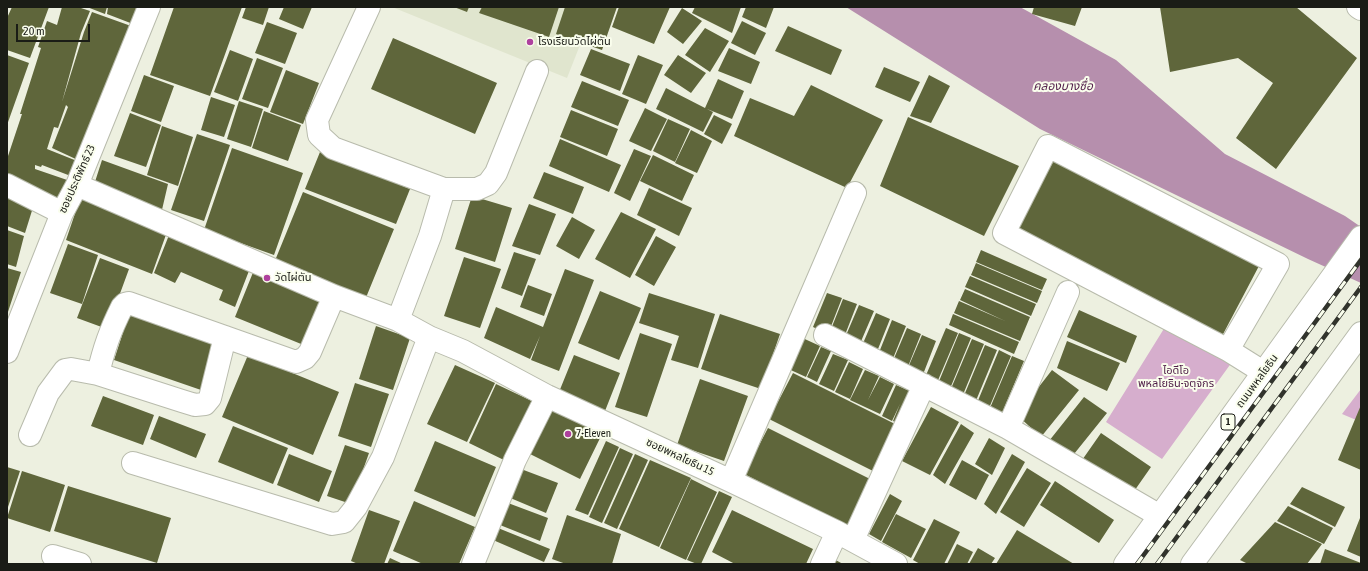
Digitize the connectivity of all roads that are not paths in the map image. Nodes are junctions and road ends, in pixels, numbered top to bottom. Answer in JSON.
{"nodes":[{"id":1,"x":149,"y":7,"type":"edge"},
{"id":2,"x":369,"y":7,"type":"edge"},
{"id":3,"x":1358,"y":7,"type":"edge"},
{"id":4,"x":1361,"y":9,"type":"edge"},
{"id":5,"x":537,"y":71,"type":"dead end"},
{"id":6,"x":7,"y":185,"type":"edge"},
{"id":7,"x":76,"y":185,"type":"junction"},
{"id":8,"x":444,"y":189,"type":"junction"},
{"id":9,"x":855,"y":193,"type":"dead end"},
{"id":10,"x":62,"y":212,"type":"junction"},
{"id":11,"x":1361,"y":237,"type":"edge"},
{"id":12,"x":1068,"y":292,"type":"dead end"},
{"id":13,"x":334,"y":296,"type":"junction"},
{"id":14,"x":398,"y":320,"type":"junction"},
{"id":15,"x":12,"y":326,"type":"edge"},
{"id":16,"x":1361,"y":333,"type":"edge"},
{"id":17,"x":825,"y":335,"type":"dead end"},
{"id":18,"x":226,"y":337,"type":"junction"},
{"id":19,"x":429,"y":337,"type":"junction"},
{"id":20,"x":1228,"y":350,"type":"junction"},
{"id":21,"x":7,"y":352,"type":"edge"},
{"id":22,"x":1264,"y":372,"type":"junction"},
{"id":23,"x":98,"y":374,"type":"junction"},
{"id":24,"x":924,"y":385,"type":"junction"},
{"id":25,"x":547,"y":396,"type":"junction"},
{"id":26,"x":1008,"y":428,"type":"junction"},
{"id":27,"x":30,"y":435,"type":"dead end"},
{"id":28,"x":133,"y":463,"type":"dead end"},
{"id":29,"x":731,"y":481,"type":"junction"},
{"id":30,"x":1160,"y":516,"type":"junction"},
{"id":31,"x":845,"y":536,"type":"junction"},
{"id":32,"x":53,"y":556,"type":"dead end"},
{"id":33,"x":80,"y":564,"type":"edge"},
{"id":34,"x":473,"y":564,"type":"edge"},
{"id":35,"x":822,"y":564,"type":"edge"},
{"id":36,"x":896,"y":564,"type":"edge"},
{"id":37,"x":1125,"y":564,"type":"edge"},
{"id":38,"x":1192,"y":564,"type":"edge"}],
"edges":[{"from":1,"to":7,"type":"street","name":"ซอยประดิพัทธ์ 23"},
{"from":2,"to":8,"type":"street"},
{"from":3,"to":4,"type":"street"},
{"from":5,"to":8,"type":"street"},
{"from":6,"to":10,"type":"street"},
{"from":7,"to":10,"type":"street","name":"ซอยประดิพัทธ์ 23"},
{"from":7,"to":13,"type":"street","name":"ซอยพหลโยธิน 15"},
{"from":8,"to":14,"type":"street"},
{"from":9,"to":29,"type":"street"},
{"from":10,"to":15,"type":"street","name":"ซอยประดิพัทธ์ 23"},
{"from":11,"to":22,"type":"street","name":"ถนนพหลโยธิน","number":"1"},
{"from":12,"to":26,"type":"street"},
{"from":13,"to":14,"type":"street","name":"ซอยพหลโยธิน 15"},
{"from":13,"to":18,"type":"street"},
{"from":14,"to":19,"type":"street","name":"ซอยพหลโยธิน 15"},
{"from":15,"to":21,"type":"street","name":"ซอยประดิพัทธ์ 23"},
{"from":16,"to":38,"type":"street"},
{"from":17,"to":24,"type":"street"},
{"from":18,"to":23,"type":"street"},
{"from":18,"to":23,"type":"street"},
{"from":19,"to":25,"type":"street","name":"ซอยพหลโยธิน 15"},
{"from":19,"to":28,"type":"street"},
{"from":20,"to":20,"type":"street"},
{"from":20,"to":22,"type":"street"},
{"from":22,"to":30,"type":"street","name":"ถนนพหลโยธิน","number":"1"},
{"from":23,"to":27,"type":"street"},
{"from":24,"to":26,"type":"street"},
{"from":24,"to":31,"type":"street"},
{"from":25,"to":29,"type":"street","name":"ซอยพหลโยธิน 15"},
{"from":25,"to":34,"type":"street"},
{"from":26,"to":30,"type":"street"},
{"from":29,"to":31,"type":"street","name":"ซอยพหลโยธิน 15"},
{"from":30,"to":37,"type":"street","name":"ถนนพหลโยธิน","number":"1"},
{"from":31,"to":35,"type":"street"},
{"from":31,"to":36,"type":"street","name":"ซอยพหลโยธิน 15"},
{"from":32,"to":33,"type":"street"}]}
